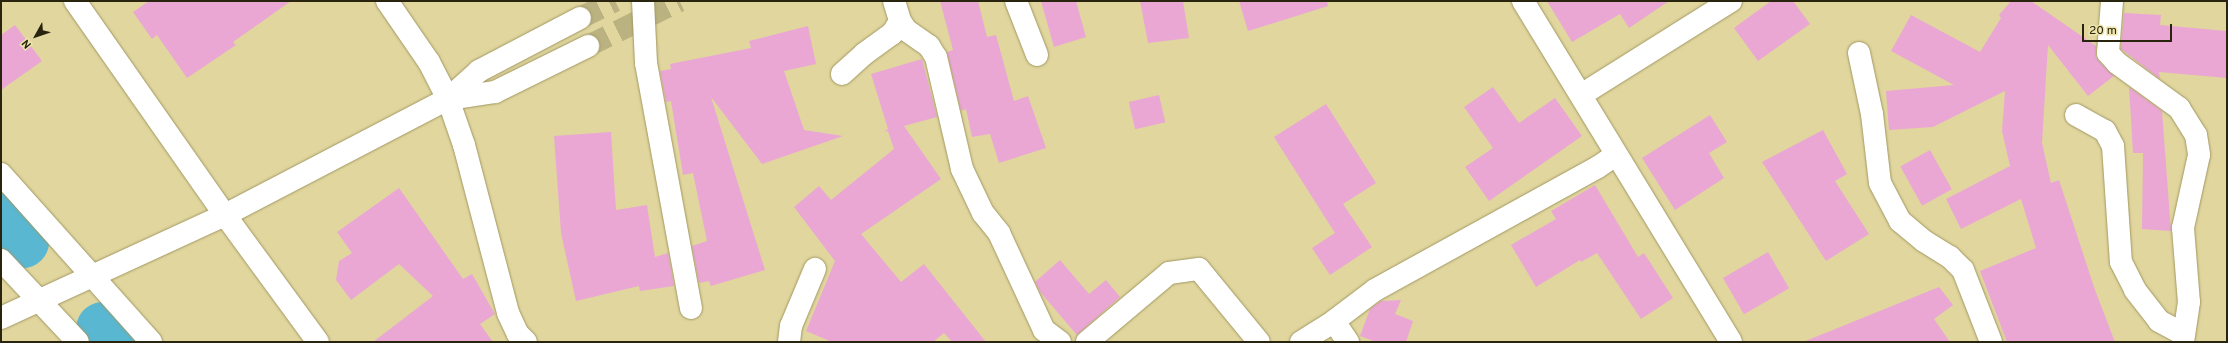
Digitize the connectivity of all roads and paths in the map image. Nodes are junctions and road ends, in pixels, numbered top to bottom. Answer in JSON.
{"nodes":[{"id":1,"x":75,"y":1,"type":"edge"},
{"id":2,"x":387,"y":1,"type":"edge"},
{"id":3,"x":643,"y":1,"type":"edge"},
{"id":4,"x":1016,"y":1,"type":"edge"},
{"id":5,"x":1523,"y":1,"type":"edge"},
{"id":6,"x":1731,"y":1,"type":"edge"},
{"id":7,"x":2112,"y":1,"type":"edge"},
{"id":8,"x":898,"y":11,"type":"edge"},
{"id":9,"x":580,"y":18,"type":"tunnel mouth"},
{"id":10,"x":588,"y":46,"type":"tunnel mouth"},
{"id":11,"x":1858,"y":53,"type":"dead end"},
{"id":12,"x":1037,"y":55,"type":"dead end"},
{"id":13,"x":842,"y":74,"type":"dead end"},
{"id":14,"x":1581,"y":95,"type":"junction"},
{"id":15,"x":448,"y":99,"type":"junction"},
{"id":16,"x":2076,"y":114,"type":"dead end"},
{"id":17,"x":1616,"y":155,"type":"junction"},
{"id":18,"x":1,"y":174,"type":"edge"},
{"id":19,"x":225,"y":215,"type":"junction"},
{"id":20,"x":1,"y":260,"type":"edge"},
{"id":21,"x":815,"y":269,"type":"dead end"},
{"id":22,"x":92,"y":275,"type":"junction"},
{"id":23,"x":39,"y":300,"type":"junction"},
{"id":24,"x":691,"y":308,"type":"dead end"},
{"id":25,"x":1,"y":318,"type":"edge"},
{"id":26,"x":1334,"y":321,"type":"junction"},
{"id":27,"x":2183,"y":338,"type":"edge"},
{"id":28,"x":78,"y":342,"type":"edge"},
{"id":29,"x":152,"y":342,"type":"edge"},
{"id":30,"x":318,"y":342,"type":"edge"},
{"id":31,"x":526,"y":342,"type":"edge"},
{"id":32,"x":789,"y":342,"type":"edge"},
{"id":33,"x":1060,"y":342,"type":"edge"},
{"id":34,"x":1087,"y":342,"type":"edge"},
{"id":35,"x":1259,"y":342,"type":"edge"},
{"id":36,"x":1301,"y":342,"type":"edge"},
{"id":37,"x":1348,"y":342,"type":"edge"},
{"id":38,"x":1731,"y":342,"type":"edge"},
{"id":39,"x":1991,"y":342,"type":"edge"}],
"edges":[{"from":1,"to":19,"type":"street"},
{"from":2,"to":15,"type":"street"},
{"from":3,"to":24,"type":"street"},
{"from":4,"to":12,"type":"street"},
{"from":5,"to":14,"type":"street"},
{"from":6,"to":14,"type":"street"},
{"from":7,"to":27,"type":"street"},
{"from":8,"to":13,"type":"street"},
{"from":8,"to":33,"type":"street"},
{"from":9,"to":15,"type":"street"},
{"from":10,"to":15,"type":"street"},
{"from":11,"to":39,"type":"street"},
{"from":14,"to":17,"type":"street"},
{"from":15,"to":19,"type":"street"},
{"from":15,"to":31,"type":"street"},
{"from":16,"to":27,"type":"street"},
{"from":17,"to":26,"type":"street"},
{"from":17,"to":38,"type":"street"},
{"from":18,"to":22,"type":"street"},
{"from":19,"to":22,"type":"street"},
{"from":19,"to":30,"type":"street"},
{"from":20,"to":23,"type":"street"},
{"from":21,"to":32,"type":"street"},
{"from":22,"to":23,"type":"street"},
{"from":22,"to":29,"type":"street"},
{"from":23,"to":25,"type":"street"},
{"from":23,"to":28,"type":"street"},
{"from":26,"to":36,"type":"street"},
{"from":26,"to":37,"type":"street"},
{"from":34,"to":35,"type":"street"}]}
